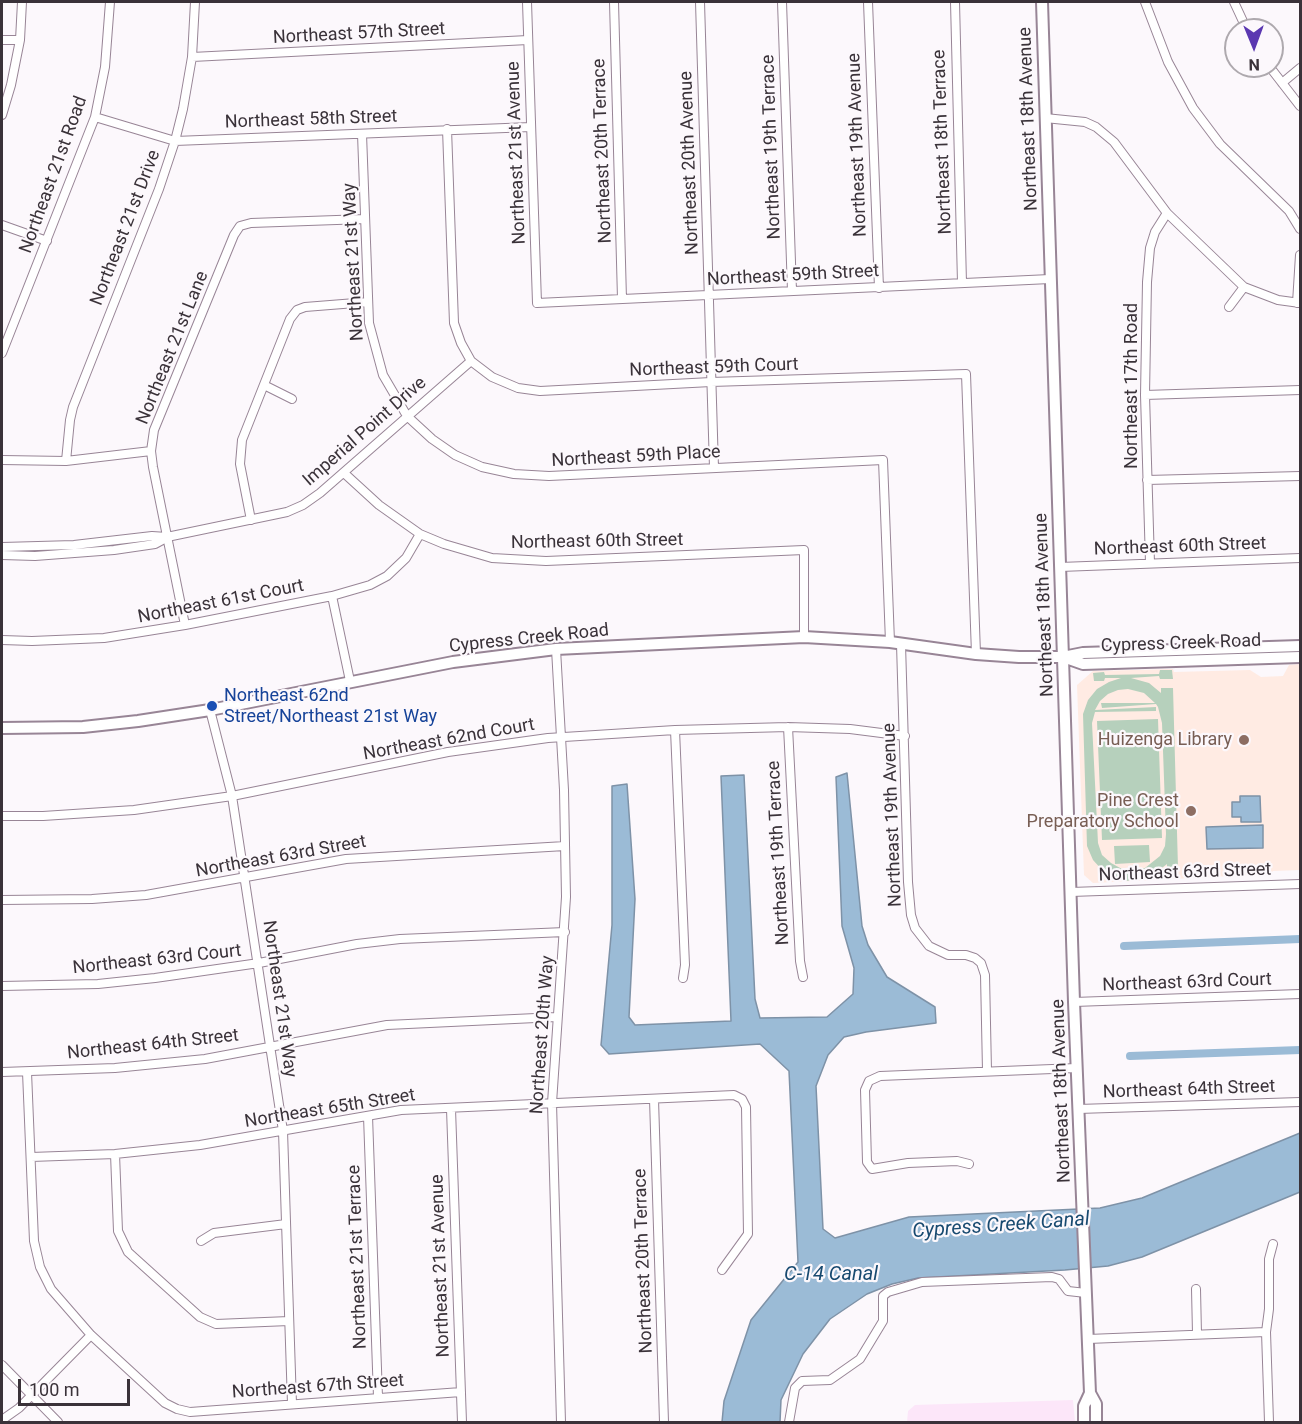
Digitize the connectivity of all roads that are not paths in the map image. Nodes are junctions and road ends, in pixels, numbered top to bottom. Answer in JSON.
{"nodes":[{"id":1,"x":22,"y":2,"type":"edge"},
{"id":2,"x":110,"y":2,"type":"edge"},
{"id":3,"x":195,"y":2,"type":"edge"},
{"id":4,"x":527,"y":2,"type":"edge"},
{"id":5,"x":614,"y":2,"type":"edge"},
{"id":6,"x":700,"y":2,"type":"edge"},
{"id":7,"x":782,"y":2,"type":"edge"},
{"id":8,"x":868,"y":2,"type":"edge"},
{"id":9,"x":955,"y":2,"type":"edge"},
{"id":10,"x":1042,"y":2,"type":"edge"},
{"id":11,"x":1145,"y":2,"type":"edge"},
{"id":12,"x":1234,"y":2,"type":"edge"},
{"id":13,"x":1241,"y":18,"type":"edge"},
{"id":14,"x":2,"y":40,"type":"edge"},
{"id":15,"x":20,"y":40,"type":"junction"},
{"id":16,"x":528,"y":40,"type":"junction"},
{"id":17,"x":192,"y":57,"type":"junction"},
{"id":18,"x":1300,"y":68,"type":"edge"},
{"id":19,"x":1278,"y":78,"type":"edge"},
{"id":20,"x":1282,"y":83,"type":"junction"},
{"id":21,"x":1300,"y":106,"type":"edge"},
{"id":22,"x":2,"y":115,"type":"edge"},
{"id":23,"x":95,"y":117,"type":"junction"},
{"id":24,"x":1045,"y":118,"type":"junction"},
{"id":25,"x":531,"y":127,"type":"junction"},
{"id":26,"x":447,"y":129,"type":"junction"},
{"id":27,"x":362,"y":134,"type":"junction"},
{"id":28,"x":175,"y":141,"type":"junction"},
{"id":29,"x":1167,"y":213,"type":"junction"},
{"id":30,"x":365,"y":219,"type":"junction"},
{"id":31,"x":2,"y":225,"type":"edge"},
{"id":32,"x":1300,"y":229,"type":"edge"},
{"id":33,"x":46,"y":241,"type":"junction"},
{"id":34,"x":1300,"y":255,"type":"edge"},
{"id":35,"x":1050,"y":279,"type":"junction"},
{"id":36,"x":962,"y":282,"type":"junction"},
{"id":37,"x":1244,"y":286,"type":"junction"},
{"id":38,"x":879,"y":288,"type":"junction"},
{"id":39,"x":792,"y":291,"type":"junction"},
{"id":40,"x":709,"y":295,"type":"junction"},
{"id":41,"x":622,"y":299,"type":"junction"},
{"id":42,"x":368,"y":302,"type":"junction"},
{"id":43,"x":537,"y":303,"type":"joint"},
{"id":44,"x":1299,"y":303,"type":"edge"},
{"id":45,"x":1229,"y":307,"type":"dead end"},
{"id":46,"x":2,"y":353,"type":"edge"},
{"id":47,"x":471,"y":361,"type":"junction"},
{"id":48,"x":711,"y":382,"type":"junction"},
{"id":49,"x":264,"y":385,"type":"junction"},
{"id":50,"x":1300,"y":390,"type":"edge"},
{"id":51,"x":1145,"y":395,"type":"junction"},
{"id":52,"x":292,"y":399,"type":"dead end"},
{"id":53,"x":407,"y":416,"type":"junction"},
{"id":54,"x":151,"y":451,"type":"junction"},
{"id":55,"x":2,"y":460,"type":"edge"},
{"id":56,"x":883,"y":460,"type":"joint"},
{"id":57,"x":66,"y":461,"type":"junction"},
{"id":58,"x":714,"y":468,"type":"junction"},
{"id":59,"x":344,"y":473,"type":"junction"},
{"id":60,"x":1300,"y":476,"type":"edge"},
{"id":61,"x":1148,"y":480,"type":"junction"},
{"id":62,"x":251,"y":520,"type":"junction"},
{"id":63,"x":420,"y":534,"type":"junction"},
{"id":64,"x":167,"y":537,"type":"junction"},
{"id":65,"x":2,"y":547,"type":"edge"},
{"id":66,"x":19,"y":551,"type":"junction"},
{"id":67,"x":2,"y":555,"type":"edge"},
{"id":68,"x":1300,"y":558,"type":"edge"},
{"id":69,"x":1150,"y":563,"type":"junction"},
{"id":70,"x":1060,"y":567,"type":"junction"},
{"id":71,"x":332,"y":596,"type":"junction"},
{"id":72,"x":185,"y":625,"type":"junction"},
{"id":73,"x":804,"y":638,"type":"junction"},
{"id":74,"x":2,"y":640,"type":"edge"},
{"id":75,"x":895,"y":643,"type":"junction"},
{"id":76,"x":1300,"y":646,"type":"edge"},
{"id":77,"x":556,"y":649,"type":"junction"},
{"id":78,"x":976,"y":654,"type":"junction"},
{"id":79,"x":1063,"y":657,"type":"junction"},
{"id":80,"x":1300,"y":657,"type":"edge"},
{"id":81,"x":350,"y":681,"type":"junction"},
{"id":82,"x":210,"y":710,"type":"junction"},
{"id":83,"x":788,"y":727,"type":"junction"},
{"id":84,"x":2,"y":728,"type":"edge"},
{"id":85,"x":675,"y":730,"type":"junction"},
{"id":86,"x":905,"y":736,"type":"junction"},
{"id":87,"x":560,"y":737,"type":"junction"},
{"id":88,"x":232,"y":796,"type":"junction"},
{"id":89,"x":2,"y":816,"type":"edge"},
{"id":90,"x":565,"y":846,"type":"junction"},
{"id":91,"x":245,"y":878,"type":"junction"},
{"id":92,"x":1300,"y":884,"type":"edge"},
{"id":93,"x":1071,"y":892,"type":"junction"},
{"id":94,"x":2,"y":900,"type":"edge"},
{"id":95,"x":565,"y":932,"type":"junction"},
{"id":96,"x":259,"y":963,"type":"junction"},
{"id":97,"x":803,"y":977,"type":"dead end"},
{"id":98,"x":683,"y":978,"type":"dead end"},
{"id":99,"x":2,"y":986,"type":"edge"},
{"id":100,"x":1300,"y":994,"type":"edge"},
{"id":101,"x":1074,"y":1002,"type":"junction"},
{"id":102,"x":557,"y":1017,"type":"junction"},
{"id":103,"x":271,"y":1046,"type":"junction"},
{"id":104,"x":1077,"y":1068,"type":"junction"},
{"id":105,"x":987,"y":1071,"type":"junction"},
{"id":106,"x":2,"y":1072,"type":"edge"},
{"id":107,"x":27,"y":1072,"type":"junction"},
{"id":108,"x":654,"y":1099,"type":"junction"},
{"id":109,"x":1300,"y":1102,"type":"edge"},
{"id":110,"x":552,"y":1103,"type":"junction"},
{"id":111,"x":451,"y":1109,"type":"junction"},
{"id":112,"x":1078,"y":1109,"type":"junction"},
{"id":113,"x":368,"y":1116,"type":"junction"},
{"id":114,"x":283,"y":1131,"type":"junction"},
{"id":115,"x":115,"y":1154,"type":"junction"},
{"id":116,"x":31,"y":1157,"type":"junction"},
{"id":117,"x":969,"y":1164,"type":"dead end"},
{"id":118,"x":286,"y":1224,"type":"junction"},
{"id":119,"x":201,"y":1241,"type":"dead end"},
{"id":120,"x":1273,"y":1244,"type":"dead end"},
{"id":121,"x":722,"y":1270,"type":"dead end"},
{"id":122,"x":1196,"y":1289,"type":"dead end"},
{"id":123,"x":1086,"y":1293,"type":"junction"},
{"id":124,"x":289,"y":1321,"type":"junction"},
{"id":125,"x":1266,"y":1332,"type":"junction"},
{"id":126,"x":1197,"y":1334,"type":"junction"},
{"id":127,"x":91,"y":1335,"type":"junction"},
{"id":128,"x":1088,"y":1339,"type":"junction"},
{"id":129,"x":2,"y":1365,"type":"edge"},
{"id":130,"x":460,"y":1392,"type":"junction"},
{"id":131,"x":1090,"y":1393,"type":"junction"},
{"id":132,"x":30,"y":1395,"type":"junction"},
{"id":133,"x":378,"y":1397,"type":"junction"},
{"id":134,"x":292,"y":1404,"type":"junction"},
{"id":135,"x":2,"y":1420,"type":"edge"},
{"id":136,"x":58,"y":1422,"type":"edge"},
{"id":137,"x":462,"y":1422,"type":"edge"},
{"id":138,"x":561,"y":1422,"type":"edge"},
{"id":139,"x":664,"y":1422,"type":"edge"},
{"id":140,"x":789,"y":1422,"type":"edge"},
{"id":141,"x":1084,"y":1422,"type":"edge"},
{"id":142,"x":1096,"y":1422,"type":"edge"},
{"id":143,"x":1269,"y":1422,"type":"edge"}],
"edges":[{"from":1,"to":15,"type":"street"},
{"from":2,"to":23,"type":"street","name":"Northeast 21st Road"},
{"from":3,"to":17,"type":"street","name":"Northeast 21st Drive"},
{"from":4,"to":16,"type":"street","name":"Northeast 21st Avenue"},
{"from":5,"to":41,"type":"street","name":"Northeast 20th Terrace"},
{"from":6,"to":40,"type":"street","name":"Northeast 20th Avenue"},
{"from":7,"to":39,"type":"street","name":"Northeast 19th Terrace"},
{"from":8,"to":38,"type":"street","name":"Northeast 19th Avenue"},
{"from":9,"to":36,"type":"street","name":"Northeast 18th Terrace"},
{"from":10,"to":24,"type":"street","name":"Northeast 18th Avenue"},
{"from":11,"to":32,"type":"street"},
{"from":12,"to":13,"type":"street"},
{"from":14,"to":15,"type":"street"},
{"from":15,"to":22,"type":"street"},
{"from":16,"to":17,"type":"street","name":"Northeast 57th Street"},
{"from":16,"to":25,"type":"street","name":"Northeast 21st Avenue"},
{"from":17,"to":28,"type":"street","name":"Northeast 21st Drive"},
{"from":18,"to":20,"type":"street"},
{"from":19,"to":20,"type":"street"},
{"from":20,"to":21,"type":"street"},
{"from":23,"to":28,"type":"street","name":"Northeast 58th Street"},
{"from":23,"to":33,"type":"street","name":"Northeast 21st Road"},
{"from":24,"to":29,"type":"street"},
{"from":24,"to":35,"type":"street","name":"Northeast 18th Avenue"},
{"from":25,"to":26,"type":"street","name":"Northeast 58th Street"},
{"from":25,"to":43,"type":"street","name":"Northeast 21st Avenue"},
{"from":26,"to":27,"type":"street","name":"Northeast 58th Street"},
{"from":26,"to":47,"type":"street"},
{"from":27,"to":28,"type":"street","name":"Northeast 58th Street"},
{"from":27,"to":30,"type":"street","name":"Northeast 21st Way"},
{"from":28,"to":57,"type":"street","name":"Northeast 21st Drive"},
{"from":29,"to":37,"type":"street"},
{"from":29,"to":51,"type":"street","name":"Northeast 17th Road"},
{"from":30,"to":42,"type":"street","name":"Northeast 21st Way"},
{"from":30,"to":54,"type":"street","name":"Northeast 21st Lane"},
{"from":31,"to":33,"type":"street"},
{"from":33,"to":46,"type":"street","name":"Northeast 21st Road"},
{"from":34,"to":44,"type":"street"},
{"from":35,"to":36,"type":"street","name":"Northeast 59th Street"},
{"from":35,"to":70,"type":"street","name":"Northeast 18th Avenue"},
{"from":36,"to":38,"type":"street","name":"Northeast 59th Street"},
{"from":37,"to":44,"type":"street"},
{"from":37,"to":45,"type":"street"},
{"from":38,"to":39,"type":"street","name":"Northeast 59th Street"},
{"from":39,"to":40,"type":"street","name":"Northeast 59th Street"},
{"from":40,"to":41,"type":"street","name":"Northeast 59th Street"},
{"from":40,"to":48,"type":"street","name":"Northeast 20th Avenue"},
{"from":41,"to":43,"type":"street","name":"Northeast 59th Street"},
{"from":42,"to":49,"type":"street"},
{"from":42,"to":53,"type":"street","name":"Northeast 21st Way"},
{"from":47,"to":48,"type":"street","name":"Northeast 59th Court"},
{"from":47,"to":53,"type":"street","name":"Imperial Point Drive"},
{"from":48,"to":58,"type":"street","name":"Northeast 20th Avenue"},
{"from":48,"to":78,"type":"street","name":"Northeast 59th Court"},
{"from":49,"to":52,"type":"street"},
{"from":49,"to":62,"type":"street"},
{"from":50,"to":51,"type":"street"},
{"from":51,"to":61,"type":"street","name":"Northeast 17th Road"},
{"from":53,"to":58,"type":"street","name":"Northeast 59th Place"},
{"from":53,"to":59,"type":"street","name":"Imperial Point Drive"},
{"from":54,"to":57,"type":"street"},
{"from":54,"to":64,"type":"street","name":"Northeast 21st Lane"},
{"from":55,"to":57,"type":"street"},
{"from":56,"to":58,"type":"street","name":"Northeast 59th Place"},
{"from":56,"to":75,"type":"street","name":"Northeast 19th Avenue"},
{"from":59,"to":62,"type":"street","name":"Imperial Point Drive"},
{"from":59,"to":63,"type":"street","name":"Northeast 60th Street"},
{"from":60,"to":61,"type":"street"},
{"from":61,"to":69,"type":"street","name":"Northeast 17th Road"},
{"from":62,"to":64,"type":"street","name":"Imperial Point Drive"},
{"from":63,"to":71,"type":"street","name":"Northeast 61st Court"},
{"from":63,"to":73,"type":"street","name":"Northeast 60th Street"},
{"from":64,"to":66,"type":"street","name":"Imperial Point Drive"},
{"from":64,"to":72,"type":"street","name":"Northeast 21st Lane"},
{"from":65,"to":66,"type":"street","name":"Imperial Point Drive"},
{"from":66,"to":67,"type":"street","name":"Imperial Point Drive"},
{"from":68,"to":69,"type":"street","name":"Northeast 60th Street"},
{"from":69,"to":70,"type":"street","name":"Northeast 60th Street"},
{"from":70,"to":79,"type":"street","name":"Northeast 18th Avenue"},
{"from":71,"to":72,"type":"street","name":"Northeast 61st Court"},
{"from":71,"to":81,"type":"street"},
{"from":72,"to":74,"type":"street","name":"Northeast 61st Court"},
{"from":73,"to":75,"type":"street","name":"Cypress Creek Road"},
{"from":73,"to":77,"type":"street","name":"Cypress Creek Road"},
{"from":75,"to":78,"type":"street","name":"Cypress Creek Road"},
{"from":75,"to":86,"type":"street","name":"Northeast 19th Avenue"},
{"from":76,"to":79,"type":"street","name":"Cypress Creek Road"},
{"from":77,"to":81,"type":"street","name":"Cypress Creek Road"},
{"from":77,"to":87,"type":"street","name":"Northeast 20th Way"},
{"from":78,"to":79,"type":"street","name":"Cypress Creek Road"},
{"from":79,"to":80,"type":"street","name":"Cypress Creek Road"},
{"from":79,"to":93,"type":"street","name":"Northeast 18th Avenue"},
{"from":81,"to":82,"type":"street","name":"Cypress Creek Road"},
{"from":82,"to":84,"type":"street","name":"Cypress Creek Road"},
{"from":82,"to":88,"type":"street","name":"Northeast 21st Way"},
{"from":83,"to":85,"type":"street","name":"Northeast 62nd Court"},
{"from":83,"to":86,"type":"street","name":"Northeast 62nd Court"},
{"from":83,"to":97,"type":"street","name":"Northeast 19th Terrace"},
{"from":85,"to":87,"type":"street","name":"Northeast 62nd Court"},
{"from":85,"to":98,"type":"street"},
{"from":86,"to":105,"type":"street","name":"Northeast 19th Avenue"},
{"from":87,"to":88,"type":"street","name":"Northeast 62nd Court"},
{"from":87,"to":90,"type":"street","name":"Northeast 20th Way"},
{"from":88,"to":89,"type":"street","name":"Northeast 62nd Court"},
{"from":88,"to":91,"type":"street","name":"Northeast 21st Way"},
{"from":90,"to":91,"type":"street","name":"Northeast 63rd Street"},
{"from":90,"to":95,"type":"street","name":"Northeast 20th Way"},
{"from":91,"to":94,"type":"street","name":"Northeast 63rd Street"},
{"from":91,"to":96,"type":"street","name":"Northeast 21st Way"},
{"from":92,"to":93,"type":"street","name":"Northeast 63rd Street"},
{"from":93,"to":101,"type":"street","name":"Northeast 18th Avenue"},
{"from":95,"to":96,"type":"street","name":"Northeast 63rd Court"},
{"from":95,"to":102,"type":"street","name":"Northeast 20th Way"},
{"from":96,"to":99,"type":"street","name":"Northeast 63rd Court"},
{"from":96,"to":103,"type":"street","name":"Northeast 21st Way"},
{"from":100,"to":101,"type":"street","name":"Northeast 63rd Court"},
{"from":101,"to":104,"type":"street","name":"Northeast 18th Avenue"},
{"from":102,"to":103,"type":"street","name":"Northeast 64th Street"},
{"from":102,"to":110,"type":"street","name":"Northeast 20th Way"},
{"from":103,"to":107,"type":"street","name":"Northeast 64th Street"},
{"from":103,"to":114,"type":"street","name":"Northeast 21st Way"},
{"from":104,"to":105,"type":"street"},
{"from":104,"to":112,"type":"street","name":"Northeast 18th Avenue"},
{"from":105,"to":117,"type":"street"},
{"from":106,"to":107,"type":"street","name":"Northeast 64th Street"},
{"from":107,"to":116,"type":"street"},
{"from":108,"to":110,"type":"street","name":"Northeast 65th Street"},
{"from":108,"to":121,"type":"street","name":"Northeast 65th Street"},
{"from":108,"to":139,"type":"street","name":"Northeast 20th Terrace"},
{"from":109,"to":112,"type":"street","name":"Northeast 64th Street"},
{"from":110,"to":111,"type":"street","name":"Northeast 65th Street"},
{"from":110,"to":138,"type":"street","name":"Northeast 20th Way"},
{"from":111,"to":113,"type":"street","name":"Northeast 65th Street"},
{"from":111,"to":130,"type":"street","name":"Northeast 21st Avenue"},
{"from":112,"to":123,"type":"street","name":"Northeast 18th Avenue"},
{"from":113,"to":114,"type":"street","name":"Northeast 65th Street"},
{"from":113,"to":133,"type":"street","name":"Northeast 21st Terrace"},
{"from":114,"to":115,"type":"street","name":"Northeast 65th Street"},
{"from":114,"to":118,"type":"street","name":"Northeast 21st Way"},
{"from":115,"to":116,"type":"street","name":"Northeast 65th Street"},
{"from":115,"to":124,"type":"street"},
{"from":116,"to":127,"type":"street"},
{"from":118,"to":119,"type":"street"},
{"from":118,"to":124,"type":"street","name":"Northeast 21st Way"},
{"from":120,"to":125,"type":"street"},
{"from":122,"to":126,"type":"street"},
{"from":123,"to":128,"type":"street","name":"Northeast 18th Avenue"},
{"from":123,"to":140,"type":"street"},
{"from":124,"to":134,"type":"street","name":"Northeast 21st Way"},
{"from":125,"to":126,"type":"street"},
{"from":125,"to":143,"type":"street"},
{"from":126,"to":128,"type":"street"},
{"from":127,"to":132,"type":"street"},
{"from":127,"to":134,"type":"street","name":"Northeast 67th Street"},
{"from":128,"to":131,"type":"street","name":"Northeast 18th Avenue"},
{"from":129,"to":132,"type":"street"},
{"from":130,"to":133,"type":"street","name":"Northeast 67th Street"},
{"from":130,"to":137,"type":"street","name":"Northeast 21st Avenue"},
{"from":131,"to":141,"type":"street"},
{"from":131,"to":142,"type":"street"},
{"from":132,"to":135,"type":"street"},
{"from":132,"to":136,"type":"street"},
{"from":133,"to":134,"type":"street","name":"Northeast 67th Street"}]}
